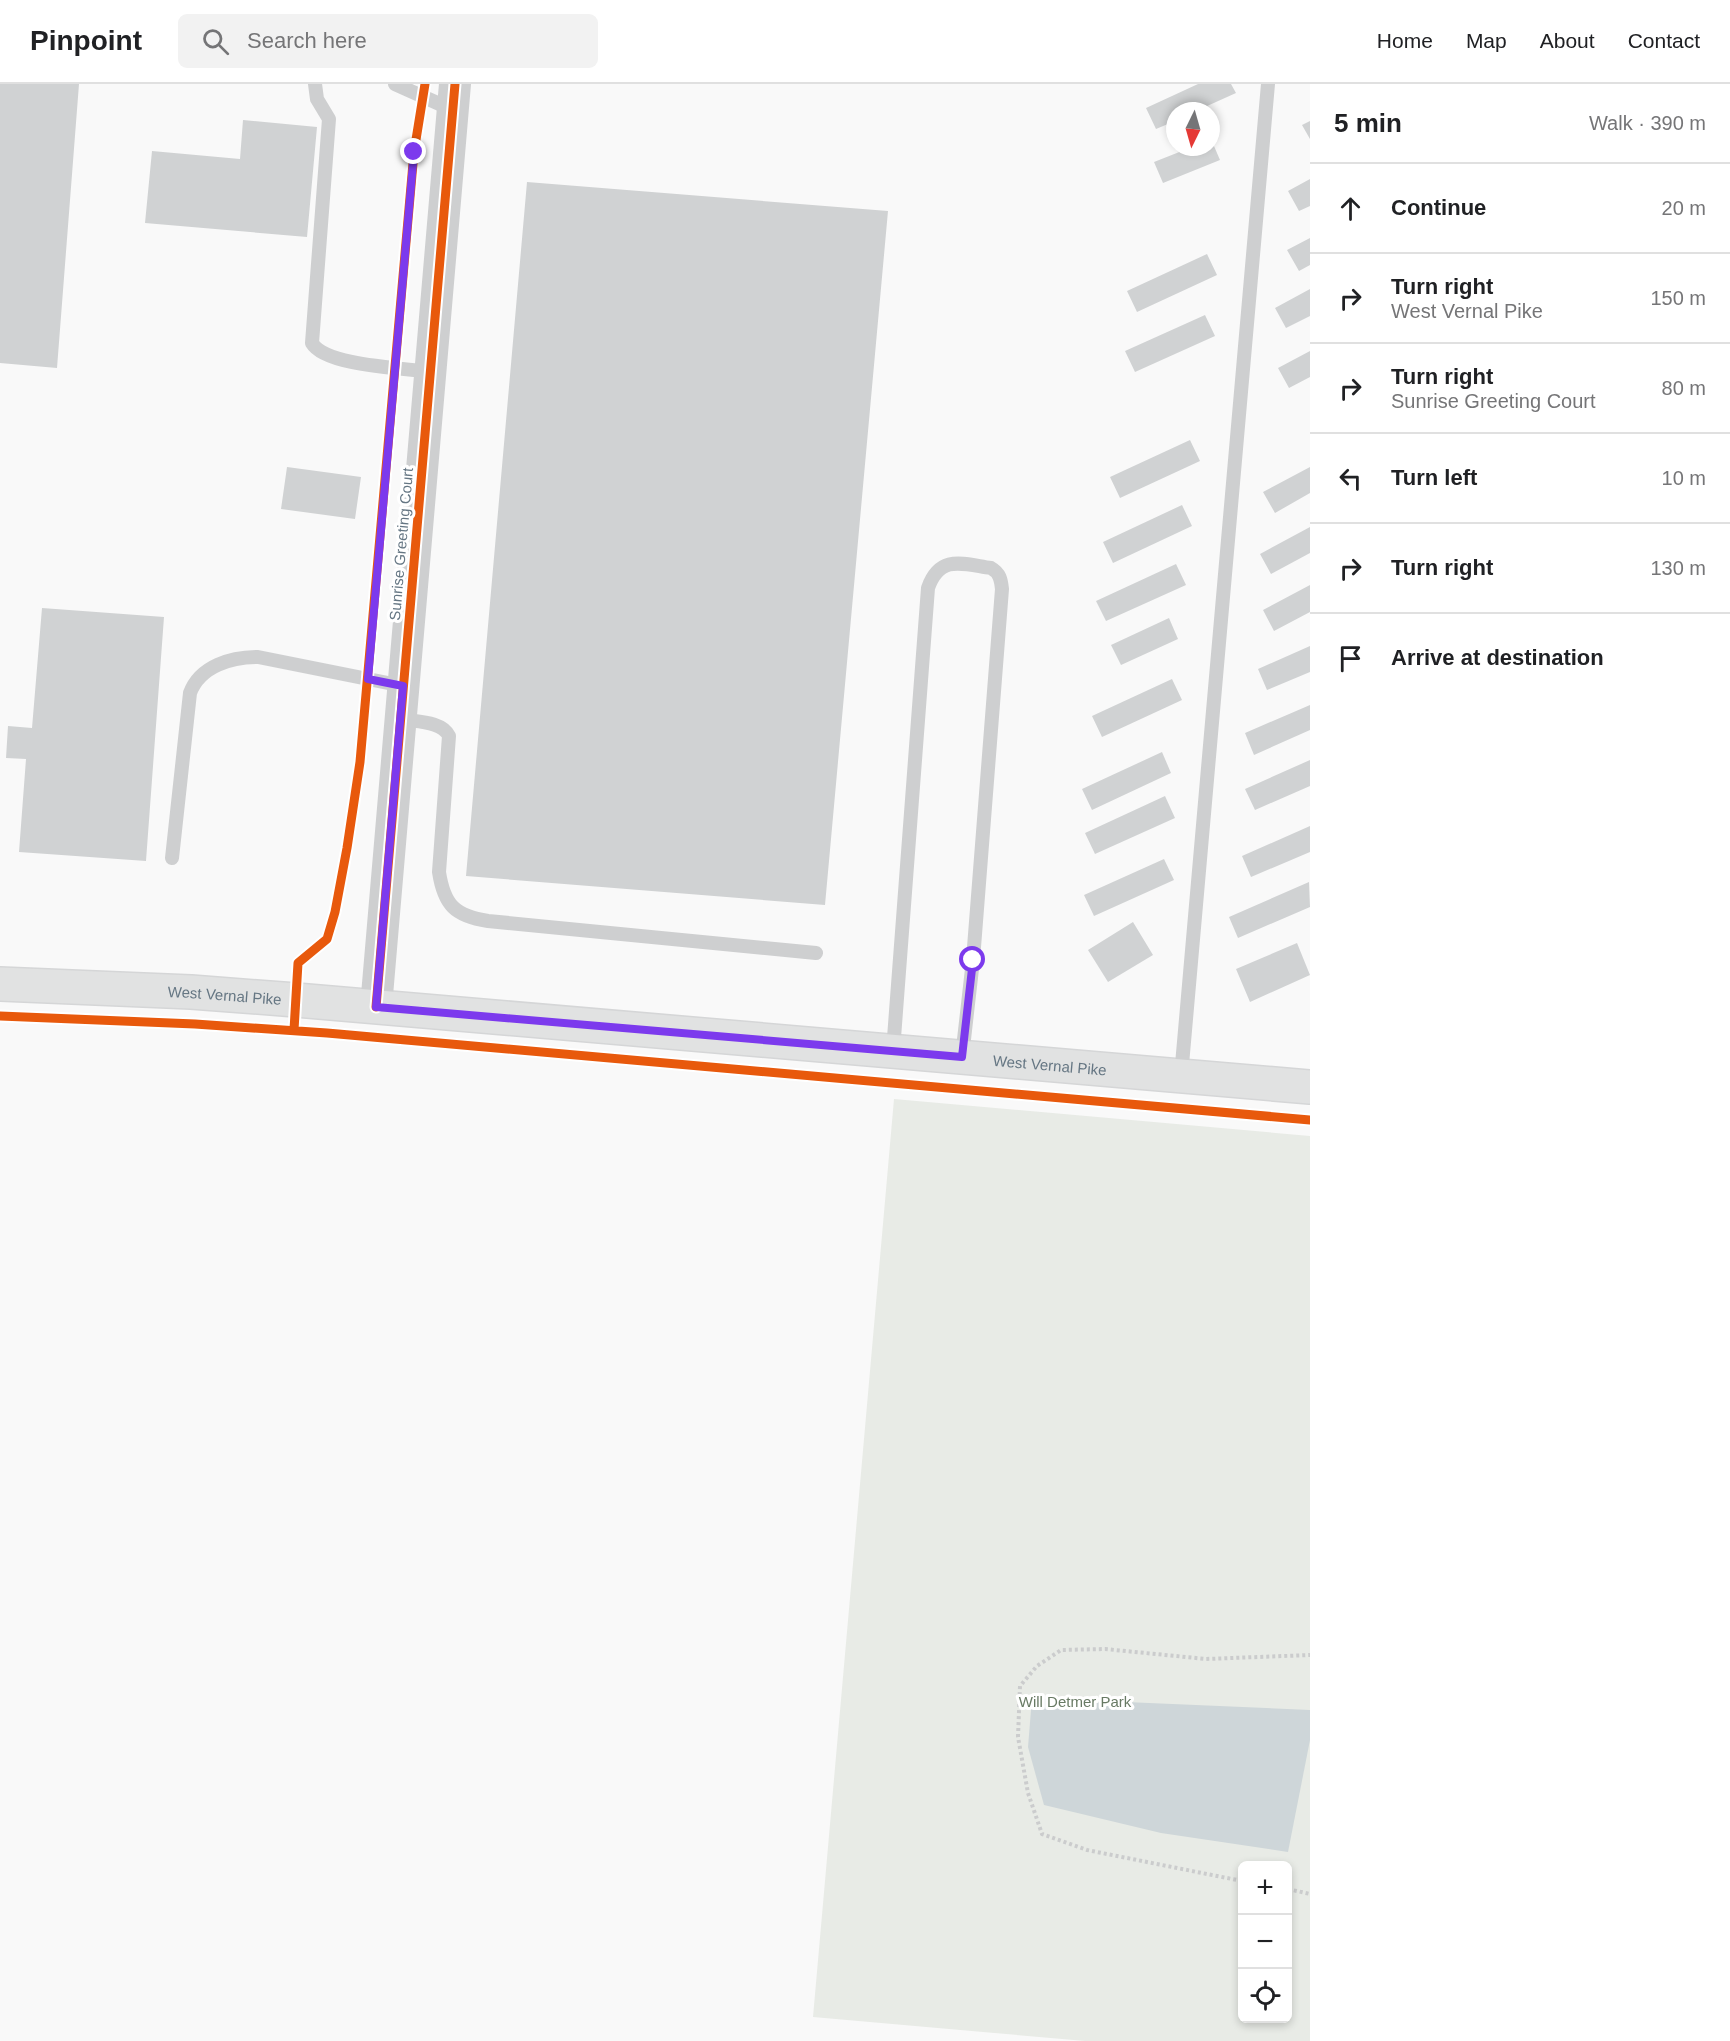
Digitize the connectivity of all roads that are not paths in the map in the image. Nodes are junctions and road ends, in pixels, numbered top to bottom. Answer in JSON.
{"nodes":[{"id":1,"x":315,"y":84,"type":"edge"},
{"id":2,"x":395,"y":84,"type":"edge"},
{"id":3,"x":1269,"y":84,"type":"edge"},
{"id":4,"x":454,"y":97,"type":"edge"},
{"id":5,"x":430,"y":372,"type":"junction"},
{"id":6,"x":403,"y":686,"type":"junction"},
{"id":7,"x":401,"y":719,"type":"junction"},
{"id":8,"x":172,"y":858,"type":"dead end"},
{"id":9,"x":816,"y":953,"type":"dead end"},
{"id":10,"x":0,"y":984,"type":"edge"},
{"id":11,"x":376,"y":1007,"type":"junction"},
{"id":12,"x":893,"y":1051,"type":"junction"},
{"id":13,"x":962,"y":1057,"type":"junction"},
{"id":14,"x":1181,"y":1076,"type":"junction"},
{"id":15,"x":1310,"y":1088,"type":"edge"}],
"edges":[{"from":1,"to":5,"type":"lane"},
{"from":2,"to":4,"type":"lane"},
{"from":3,"to":14,"type":"lane"},
{"from":4,"to":5,"type":"street","name":"Sunrise Greeting Court"},
{"from":5,"to":6,"type":"street","name":"Sunrise Greeting Court"},
{"from":6,"to":7,"type":"street","name":"Sunrise Greeting Court"},
{"from":6,"to":8,"type":"lane"},
{"from":7,"to":9,"type":"lane"},
{"from":7,"to":11,"type":"street","name":"Sunrise Greeting Court"},
{"from":10,"to":11,"type":"main road","name":"West Vernal Pike"},
{"from":11,"to":12,"type":"main road","name":"West Vernal Pike"},
{"from":12,"to":13,"type":"main road","name":"West Vernal Pike"},
{"from":12,"to":13,"type":"lane"},
{"from":13,"to":14,"type":"main road","name":"West Vernal Pike"},
{"from":14,"to":15,"type":"main road","name":"West Vernal Pike"}]}
